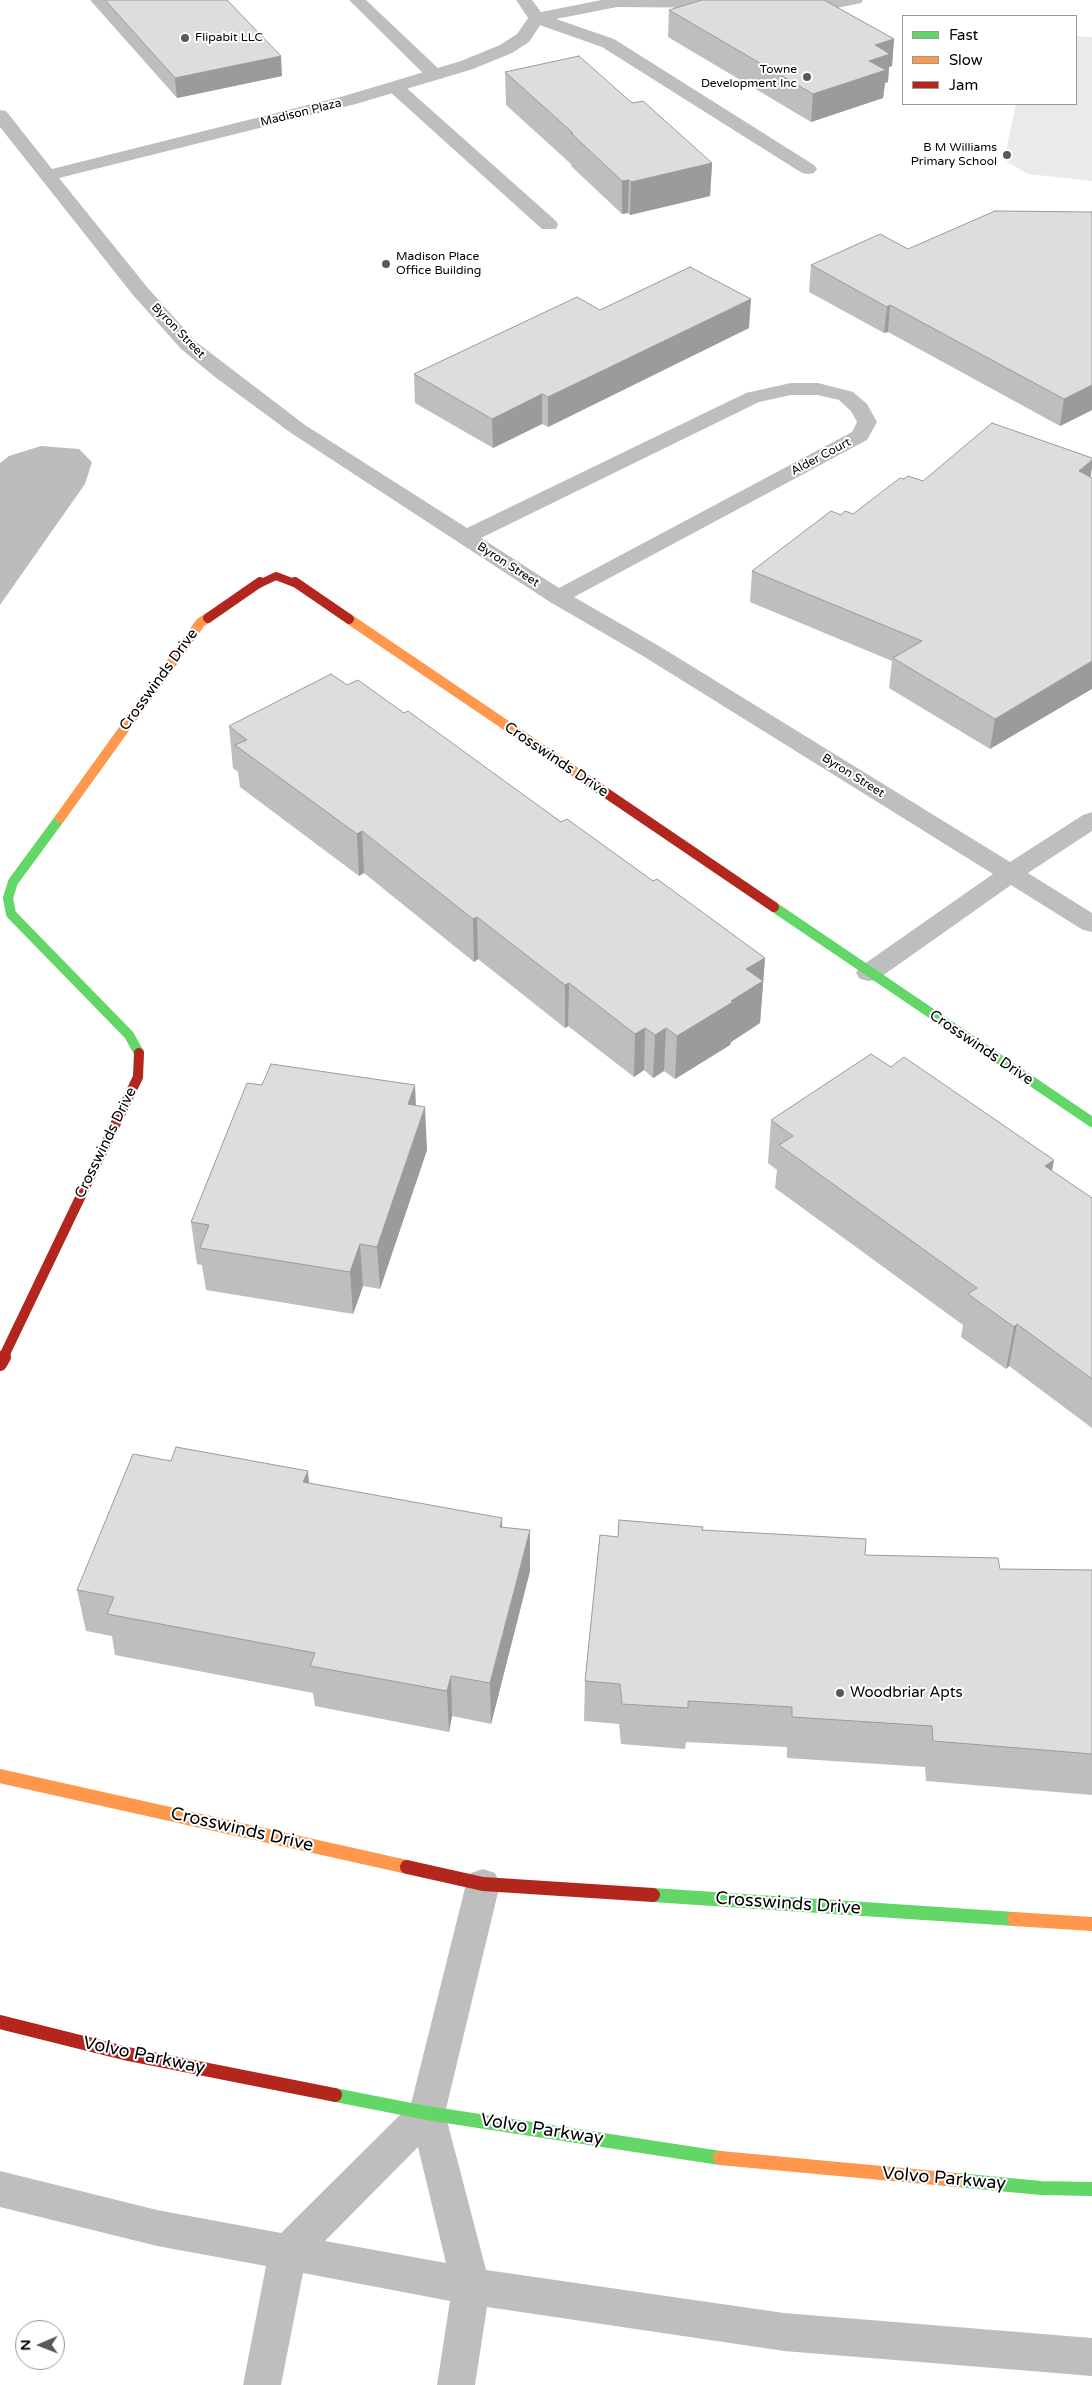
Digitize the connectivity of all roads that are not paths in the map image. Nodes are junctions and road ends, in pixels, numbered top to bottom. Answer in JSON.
{"nodes":[{"id":1,"x":357,"y":0,"type":"edge"},
{"id":2,"x":524,"y":0,"type":"edge"},
{"id":3,"x":856,"y":0,"type":"edge"},
{"id":4,"x":747,"y":4,"type":"edge"},
{"id":5,"x":777,"y":4,"type":"edge"},
{"id":6,"x":536,"y":18,"type":"junction"},
{"id":7,"x":435,"y":75,"type":"junction"},
{"id":8,"x":395,"y":87,"type":"junction"},
{"id":9,"x":0,"y":115,"type":"edge"},
{"id":10,"x":808,"y":169,"type":"dead end"},
{"id":11,"x":48,"y":175,"type":"junction"},
{"id":12,"x":549,"y":225,"type":"dead end"},
{"id":13,"x":466,"y":537,"type":"junction"},
{"id":14,"x":558,"y":598,"type":"junction"},
{"id":15,"x":1092,"y":820,"type":"edge"},
{"id":16,"x":1011,"y":873,"type":"junction"},
{"id":17,"x":1092,"y":924,"type":"edge"},
{"id":18,"x":869,"y":973,"type":"junction"},
{"id":19,"x":1092,"y":1122,"type":"edge"},
{"id":20,"x":0,"y":1364,"type":"edge"},
{"id":21,"x":0,"y":1776,"type":"edge"},
{"id":22,"x":483,"y":1884,"type":"junction"},
{"id":23,"x":1092,"y":1924,"type":"edge"},
{"id":24,"x":0,"y":2022,"type":"edge"},
{"id":25,"x":427,"y":2113,"type":"junction"},
{"id":26,"x":0,"y":2189,"type":"edge"},
{"id":27,"x":1092,"y":2189,"type":"edge"},
{"id":28,"x":288,"y":2252,"type":"junction"},
{"id":29,"x":471,"y":2286,"type":"junction"},
{"id":30,"x":1092,"y":2357,"type":"edge"},
{"id":31,"x":262,"y":2385,"type":"edge"},
{"id":32,"x":456,"y":2385,"type":"edge"}],
"edges":[{"from":1,"to":7,"type":"street"},
{"from":2,"to":6,"type":"street"},
{"from":3,"to":5,"type":"street"},
{"from":4,"to":6,"type":"street"},
{"from":6,"to":7,"type":"street","name":"Madison Plaza"},
{"from":6,"to":10,"type":"street"},
{"from":7,"to":8,"type":"street","name":"Madison Plaza"},
{"from":8,"to":11,"type":"street","name":"Madison Plaza"},
{"from":8,"to":12,"type":"street"},
{"from":9,"to":11,"type":"street","name":"Byron Street"},
{"from":11,"to":13,"type":"street","name":"Byron Street"},
{"from":13,"to":14,"type":"street","name":"Byron Street"},
{"from":13,"to":14,"type":"street","name":"Alder Court"},
{"from":14,"to":16,"type":"street","name":"Byron Street"},
{"from":15,"to":16,"type":"street"},
{"from":16,"to":17,"type":"street","name":"Byron Street"},
{"from":16,"to":18,"type":"street"},
{"from":18,"to":19,"type":"street","name":"Crosswinds Drive"},
{"from":18,"to":20,"type":"street","name":"Crosswinds Drive"},
{"from":21,"to":22,"type":"street","name":"Crosswinds Drive"},
{"from":22,"to":23,"type":"street","name":"Crosswinds Drive"},
{"from":22,"to":25,"type":"street"},
{"from":24,"to":25,"type":"street","name":"Volvo Parkway"},
{"from":25,"to":27,"type":"street","name":"Volvo Parkway"},
{"from":25,"to":28,"type":"street"},
{"from":25,"to":29,"type":"street"},
{"from":26,"to":28,"type":"street"},
{"from":28,"to":29,"type":"street"},
{"from":28,"to":31,"type":"street"},
{"from":29,"to":30,"type":"street"},
{"from":29,"to":32,"type":"street"}]}
